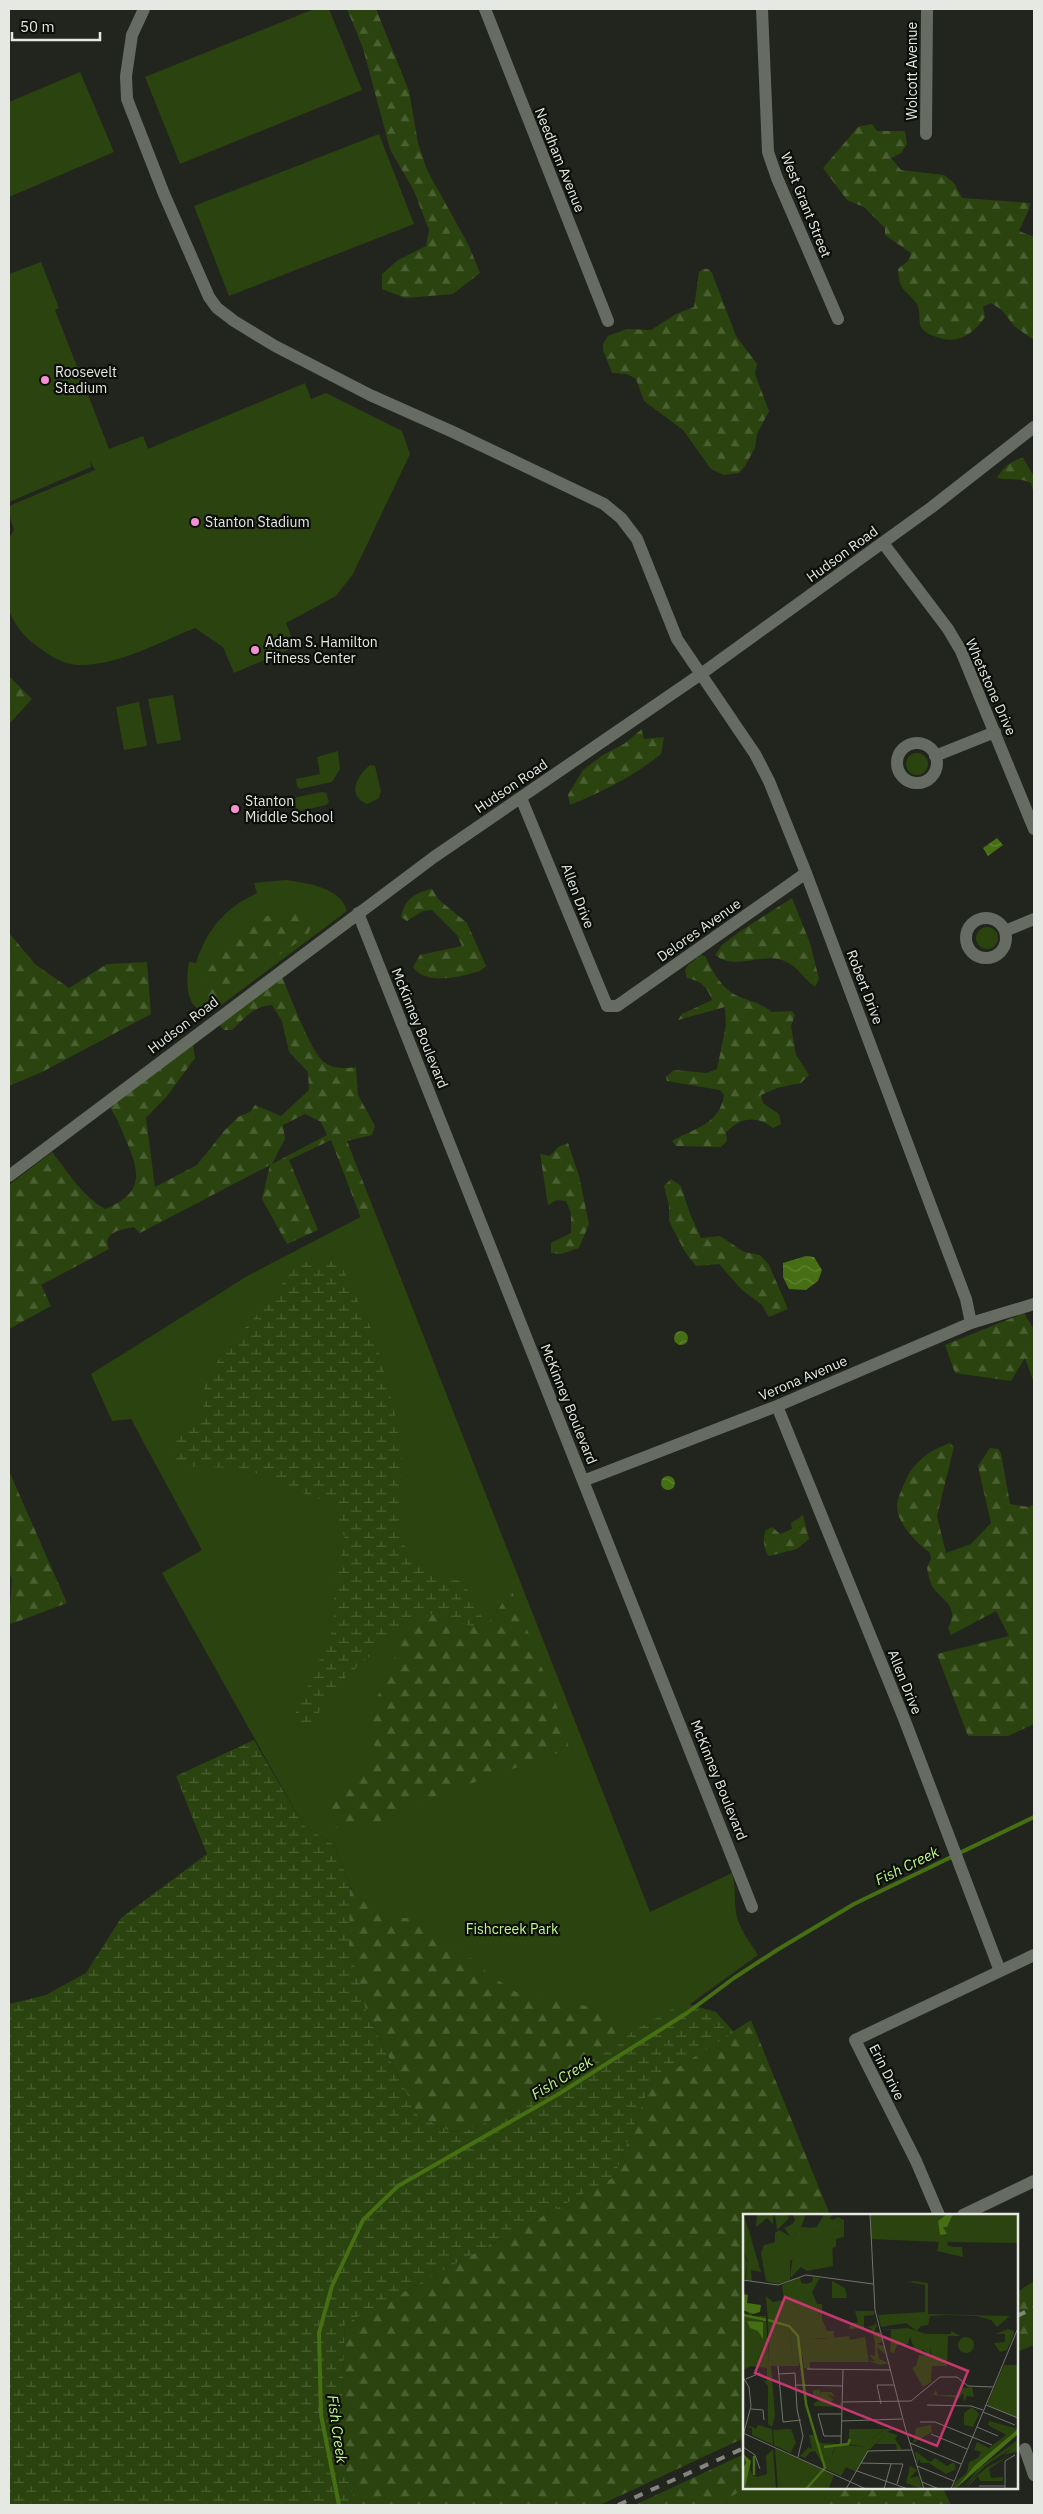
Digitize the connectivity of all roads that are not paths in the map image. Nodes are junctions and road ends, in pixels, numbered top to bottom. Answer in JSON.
{"nodes":[{"id":1,"x":144,"y":9,"type":"edge"},
{"id":2,"x":485,"y":9,"type":"edge"},
{"id":3,"x":762,"y":9,"type":"edge"},
{"id":4,"x":927,"y":9,"type":"edge"},
{"id":5,"x":926,"y":134,"type":"dead end"},
{"id":6,"x":838,"y":319,"type":"dead end"},
{"id":7,"x":608,"y":321,"type":"dead end"},
{"id":8,"x":1034,"y":427,"type":"edge"},
{"id":9,"x":883,"y":543,"type":"junction"},
{"id":10,"x":701,"y":674,"type":"junction"},
{"id":11,"x":995,"y":732,"type":"junction"},
{"id":12,"x":936,"y":756,"type":"dead end"},
{"id":13,"x":521,"y":798,"type":"junction"},
{"id":14,"x":1034,"y":829,"type":"edge"},
{"id":15,"x":806,"y":873,"type":"junction"},
{"id":16,"x":358,"y":912,"type":"junction"},
{"id":17,"x":1034,"y":919,"type":"edge"},
{"id":18,"x":1005,"y":931,"type":"dead end"},
{"id":19,"x":607,"y":1006,"type":"joint"},
{"id":20,"x":9,"y":1176,"type":"edge"},
{"id":21,"x":1034,"y":1304,"type":"edge"},
{"id":22,"x":971,"y":1323,"type":"junction"},
{"id":23,"x":777,"y":1406,"type":"junction"},
{"id":24,"x":583,"y":1481,"type":"junction"},
{"id":25,"x":752,"y":1907,"type":"dead end"},
{"id":26,"x":1034,"y":1955,"type":"edge"},
{"id":27,"x":1000,"y":1971,"type":"junction"},
{"id":28,"x":1034,"y":2181,"type":"edge"},
{"id":29,"x":939,"y":2214,"type":"edge"},
{"id":30,"x":965,"y":2214,"type":"edge"},
{"id":31,"x":1024,"y":2449,"type":"dead end"},
{"id":32,"x":1034,"y":2475,"type":"edge"}],
"edges":[{"from":1,"to":10,"type":"street","name":"Robert Drive"},
{"from":2,"to":7,"type":"street","name":"Needham Avenue"},
{"from":3,"to":6,"type":"street","name":"West Grant Street"},
{"from":4,"to":5,"type":"street","name":"Wolcott Avenue"},
{"from":8,"to":9,"type":"street","name":"Hudson Road"},
{"from":9,"to":10,"type":"street","name":"Hudson Road"},
{"from":9,"to":11,"type":"street","name":"Whetstone Drive"},
{"from":10,"to":13,"type":"street","name":"Hudson Road"},
{"from":10,"to":15,"type":"street","name":"Robert Drive"},
{"from":11,"to":12,"type":"street"},
{"from":11,"to":14,"type":"street","name":"Whetstone Drive"},
{"from":13,"to":16,"type":"street","name":"Hudson Road"},
{"from":13,"to":19,"type":"street","name":"Allen Drive"},
{"from":15,"to":19,"type":"street","name":"Delores Avenue"},
{"from":15,"to":22,"type":"street","name":"Robert Drive"},
{"from":16,"to":20,"type":"street","name":"Hudson Road"},
{"from":16,"to":24,"type":"street","name":"McKinney Boulevard"},
{"from":17,"to":18,"type":"street"},
{"from":21,"to":22,"type":"street","name":"Verona Avenue"},
{"from":22,"to":23,"type":"street","name":"Verona Avenue"},
{"from":23,"to":24,"type":"street","name":"Verona Avenue"},
{"from":23,"to":27,"type":"street","name":"Allen Drive"},
{"from":24,"to":25,"type":"street","name":"McKinney Boulevard"},
{"from":26,"to":27,"type":"street","name":"Erin Drive"},
{"from":27,"to":29,"type":"street","name":"Erin Drive"},
{"from":28,"to":30,"type":"street"},
{"from":31,"to":32,"type":"street"}]}
